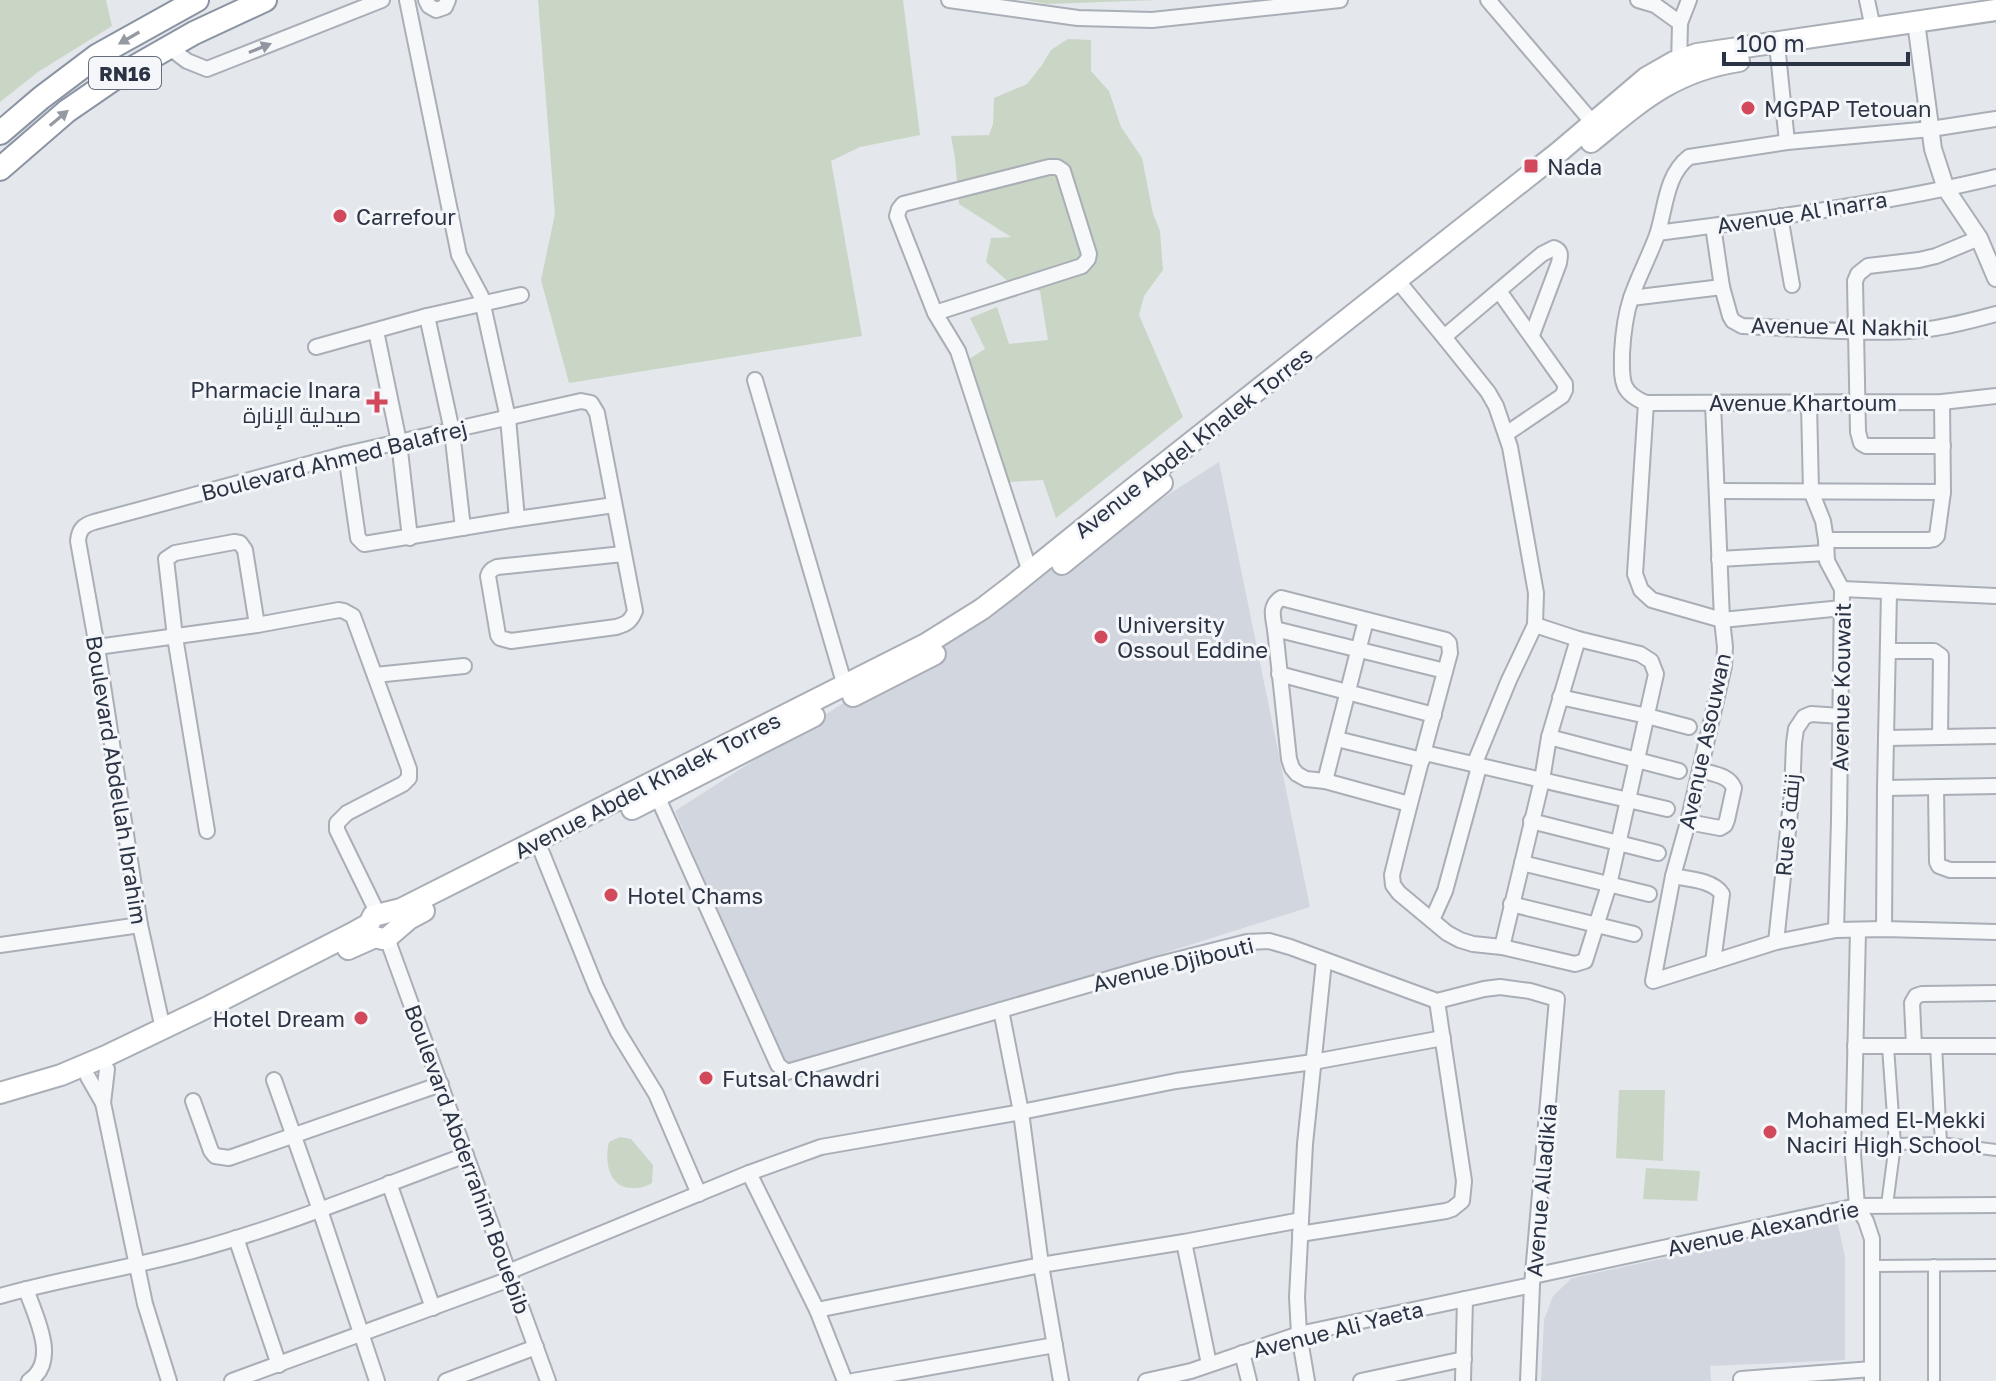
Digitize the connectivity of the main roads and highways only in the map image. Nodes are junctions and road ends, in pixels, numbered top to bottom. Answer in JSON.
{"nodes":[{"id":1,"x":197,"y":0,"type":"edge"},
{"id":2,"x":265,"y":0,"type":"edge"},
{"id":3,"x":1996,"y":10,"type":"edge"},
{"id":4,"x":1996,"y":23,"type":"edge"},
{"id":5,"x":1917,"y":28,"type":"junction"},
{"id":6,"x":1680,"y":69,"type":"junction"},
{"id":7,"x":0,"y":133,"type":"edge"},
{"id":8,"x":0,"y":169,"type":"edge"},
{"id":9,"x":1401,"y":285,"type":"junction"},
{"id":10,"x":654,"y":790,"type":"junction"},
{"id":11,"x":381,"y":926,"type":"junction"},
{"id":12,"x":0,"y":1093,"type":"edge"},
{"id":13,"x":0,"y":1106,"type":"edge"}],
"edges":[{"from":1,"to":7,"type":"highway","number":"RN16","one_way":true},
{"from":8,"to":2,"type":"highway","number":"RN16","one_way":true},
{"from":3,"to":5,"type":"main road","name":"Avenue Abdel Khalek Torres"},
{"from":4,"to":5,"type":"main road","name":"Avenue Abdel Khalek Torres"},
{"from":5,"to":6,"type":"main road","name":"Avenue Abdel Khalek Torres"},
{"from":5,"to":6,"type":"main road","name":"Avenue Abdel Khalek Torres"},
{"from":6,"to":9,"type":"main road","name":"Avenue Abdel Khalek Torres"},
{"from":6,"to":9,"type":"main road","name":"Avenue Abdel Khalek Torres"},
{"from":9,"to":10,"type":"main road","name":"Avenue Abdel Khalek Torres"},
{"from":9,"to":10,"type":"main road","name":"Avenue Abdel Khalek Torres"},
{"from":10,"to":11,"type":"main road","name":"Avenue Abdel Khalek Torres"},
{"from":10,"to":11,"type":"main road","name":"Avenue Abdel Khalek Torres"},
{"from":11,"to":12,"type":"main road","name":"Avenue Abdel Khalek Torres"},
{"from":11,"to":13,"type":"main road","name":"Avenue Abdel Khalek Torres"}]}
